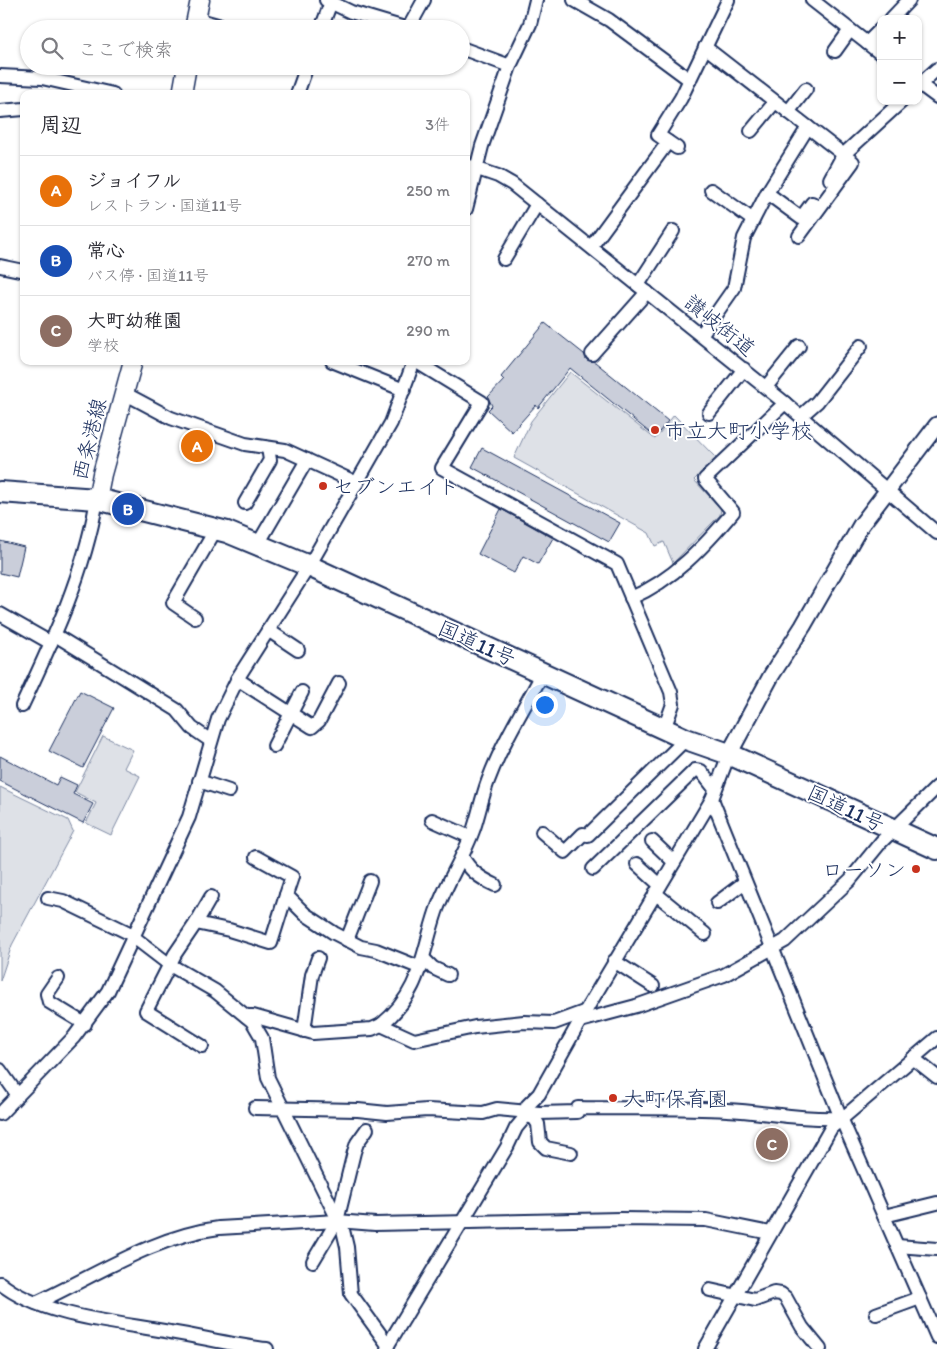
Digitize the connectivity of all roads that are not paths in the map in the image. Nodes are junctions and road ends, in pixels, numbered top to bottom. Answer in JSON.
{"nodes":[{"id":1,"x":200,"y":0,"type":"edge"},
{"id":2,"x":424,"y":0,"type":"edge"},
{"id":3,"x":536,"y":0,"type":"edge"},
{"id":4,"x":574,"y":0,"type":"edge"},
{"id":5,"x":728,"y":0,"type":"edge"},
{"id":6,"x":812,"y":0,"type":"edge"},
{"id":7,"x":909,"y":0,"type":"edge"},
{"id":8,"x":328,"y":1,"type":"edge"},
{"id":9,"x":895,"y":15,"type":"edge"},
{"id":10,"x":196,"y":20,"type":"edge"},
{"id":11,"x":323,"y":20,"type":"edge"},
{"id":12,"x":378,"y":20,"type":"edge"},
{"id":13,"x":413,"y":20,"type":"edge"},
{"id":14,"x":850,"y":30,"type":"junction"},
{"id":15,"x":877,"y":33,"type":"edge"},
{"id":16,"x":867,"y":43,"type":"junction"},
{"id":17,"x":705,"y":47,"type":"junction"},
{"id":18,"x":470,"y":51,"type":"edge"},
{"id":19,"x":835,"y":51,"type":"dead end"},
{"id":20,"x":877,"y":51,"type":"edge"},
{"id":21,"x":510,"y":66,"type":"junction"},
{"id":22,"x":937,"y":69,"type":"edge"},
{"id":23,"x":20,"y":74,"type":"edge"},
{"id":24,"x":53,"y":75,"type":"edge"},
{"id":25,"x":185,"y":75,"type":"edge"},
{"id":26,"x":304,"y":75,"type":"edge"},
{"id":27,"x":0,"y":76,"type":"edge"},
{"id":28,"x":690,"y":80,"type":"junction"},
{"id":29,"x":922,"y":82,"type":"edge"},
{"id":30,"x":922,"y":86,"type":"edge"},
{"id":31,"x":806,"y":89,"type":"dead end"},
{"id":32,"x":100,"y":90,"type":"edge"},
{"id":33,"x":183,"y":90,"type":"edge"},
{"id":34,"x":298,"y":90,"type":"edge"},
{"id":35,"x":937,"y":98,"type":"edge"},
{"id":36,"x":775,"y":102,"type":"junction"},
{"id":37,"x":898,"y":105,"type":"edge"},
{"id":38,"x":20,"y":110,"type":"edge"},
{"id":39,"x":0,"y":112,"type":"edge"},
{"id":40,"x":788,"y":112,"type":"junction"},
{"id":41,"x":808,"y":128,"type":"junction"},
{"id":42,"x":751,"y":131,"type":"dead end"},
{"id":43,"x":843,"y":155,"type":"junction"},
{"id":44,"x":472,"y":167,"type":"edge"},
{"id":45,"x":470,"y":181,"type":"edge"},
{"id":46,"x":711,"y":190,"type":"dead end"},
{"id":47,"x":767,"y":193,"type":"junction"},
{"id":48,"x":537,"y":204,"type":"junction"},
{"id":49,"x":753,"y":220,"type":"junction"},
{"id":50,"x":673,"y":231,"type":"dead end"},
{"id":51,"x":799,"y":236,"type":"dead end"},
{"id":52,"x":591,"y":247,"type":"junction"},
{"id":53,"x":504,"y":259,"type":"dead end"},
{"id":54,"x":0,"y":266,"type":"edge"},
{"id":55,"x":20,"y":270,"type":"edge"},
{"id":56,"x":642,"y":288,"type":"junction"},
{"id":57,"x":701,"y":335,"type":"junction"},
{"id":58,"x":799,"y":346,"type":"dead end"},
{"id":59,"x":861,"y":346,"type":"dead end"},
{"id":60,"x":592,"y":354,"type":"dead end"},
{"id":61,"x":132,"y":365,"type":"edge"},
{"id":62,"x":342,"y":365,"type":"edge"},
{"id":63,"x":413,"y":365,"type":"edge"},
{"id":64,"x":421,"y":365,"type":"edge"},
{"id":65,"x":744,"y":369,"type":"junction"},
{"id":66,"x":766,"y":387,"type":"junction"},
{"id":67,"x":404,"y":390,"type":"junction"},
{"id":68,"x":124,"y":392,"type":"junction"},
{"id":69,"x":785,"y":403,"type":"junction"},
{"id":70,"x":709,"y":413,"type":"dead end"},
{"id":71,"x":801,"y":416,"type":"junction"},
{"id":72,"x":937,"y":425,"type":"edge"},
{"id":73,"x":268,"y":448,"type":"junction"},
{"id":74,"x":307,"y":460,"type":"junction"},
{"id":75,"x":357,"y":483,"type":"junction"},
{"id":76,"x":887,"y":490,"type":"junction"},
{"id":77,"x":0,"y":492,"type":"edge"},
{"id":78,"x":97,"y":499,"type":"junction"},
{"id":79,"x":245,"y":503,"type":"dead end"},
{"id":80,"x":216,"y":529,"type":"junction"},
{"id":81,"x":937,"y":533,"type":"edge"},
{"id":82,"x":258,"y":544,"type":"junction"},
{"id":83,"x":310,"y":566,"type":"junction"},
{"id":84,"x":631,"y":598,"type":"junction"},
{"id":85,"x":0,"y":614,"type":"edge"},
{"id":86,"x":196,"y":618,"type":"dead end"},
{"id":87,"x":268,"y":630,"type":"junction"},
{"id":88,"x":53,"y":639,"type":"junction"},
{"id":89,"x":298,"y":650,"type":"dead end"},
{"id":90,"x":543,"y":672,"type":"junction"},
{"id":91,"x":237,"y":679,"type":"junction"},
{"id":92,"x":339,"y":683,"type":"dead end"},
{"id":93,"x":302,"y":692,"type":"dead end"},
{"id":94,"x":22,"y":706,"type":"dead end"},
{"id":95,"x":291,"y":714,"type":"junction"},
{"id":96,"x":664,"y":729,"type":"junction"},
{"id":97,"x":686,"y":739,"type":"junction"},
{"id":98,"x":211,"y":741,"type":"junction"},
{"id":99,"x":274,"y":746,"type":"dead end"},
{"id":100,"x":729,"y":754,"type":"junction"},
{"id":101,"x":199,"y":782,"type":"junction"},
{"id":102,"x":937,"y":787,"type":"edge"},
{"id":103,"x":230,"y":791,"type":"dead end"},
{"id":104,"x":714,"y":794,"type":"junction"},
{"id":105,"x":432,"y":820,"type":"dead end"},
{"id":106,"x":894,"y":829,"type":"junction"},
{"id":107,"x":542,"y":832,"type":"dead end"},
{"id":108,"x":470,"y":837,"type":"junction"},
{"id":109,"x":652,"y":841,"type":"dead end"},
{"id":110,"x":937,"y":849,"type":"edge"},
{"id":111,"x":462,"y":856,"type":"junction"},
{"id":112,"x":256,"y":857,"type":"dead end"},
{"id":113,"x":674,"y":862,"type":"junction"},
{"id":114,"x":637,"y":864,"type":"dead end"},
{"id":115,"x":593,"y":869,"type":"dead end"},
{"id":116,"x":370,"y":881,"type":"dead end"},
{"id":117,"x":745,"y":882,"type":"junction"},
{"id":118,"x":495,"y":885,"type":"dead end"},
{"id":119,"x":658,"y":889,"type":"junction"},
{"id":120,"x":286,"y":896,"type":"junction"},
{"id":121,"x":211,"y":897,"type":"dead end"},
{"id":122,"x":48,"y":898,"type":"dead end"},
{"id":123,"x":717,"y":903,"type":"dead end"},
{"id":124,"x":196,"y":923,"type":"junction"},
{"id":125,"x":704,"y":934,"type":"dead end"},
{"id":126,"x":135,"y":937,"type":"junction"},
{"id":127,"x":347,"y":940,"type":"junction"},
{"id":128,"x":772,"y":949,"type":"junction"},
{"id":129,"x":318,"y":958,"type":"dead end"},
{"id":130,"x":614,"y":961,"type":"junction"},
{"id":131,"x":422,"y":963,"type":"junction"},
{"id":132,"x":170,"y":965,"type":"junction"},
{"id":133,"x":448,"y":975,"type":"dead end"},
{"id":134,"x":58,"y":978,"type":"dead end"},
{"id":135,"x":653,"y":986,"type":"dead end"},
{"id":136,"x":246,"y":1016,"type":"junction"},
{"id":137,"x":582,"y":1017,"type":"junction"},
{"id":138,"x":85,"y":1024,"type":"junction"},
{"id":139,"x":381,"y":1025,"type":"junction"},
{"id":140,"x":304,"y":1031,"type":"junction"},
{"id":141,"x":937,"y":1038,"type":"edge"},
{"id":142,"x":202,"y":1046,"type":"dead end"},
{"id":143,"x":913,"y":1058,"type":"junction"},
{"id":144,"x":0,"y":1070,"type":"edge"},
{"id":145,"x":937,"y":1077,"type":"edge"},
{"id":146,"x":17,"y":1094,"type":"junction"},
{"id":147,"x":254,"y":1108,"type":"dead end"},
{"id":148,"x":283,"y":1109,"type":"junction"},
{"id":149,"x":0,"y":1114,"type":"edge"},
{"id":150,"x":526,"y":1114,"type":"junction"},
{"id":151,"x":840,"y":1118,"type":"junction"},
{"id":152,"x":367,"y":1129,"type":"dead end"},
{"id":153,"x":571,"y":1154,"type":"dead end"},
{"id":154,"x":937,"y":1203,"type":"edge"},
{"id":155,"x":884,"y":1216,"type":"junction"},
{"id":156,"x":337,"y":1221,"type":"junction"},
{"id":157,"x":461,"y":1222,"type":"junction"},
{"id":158,"x":770,"y":1233,"type":"junction"},
{"id":159,"x":897,"y":1246,"type":"junction"},
{"id":160,"x":937,"y":1249,"type":"edge"},
{"id":161,"x":313,"y":1261,"type":"dead end"},
{"id":162,"x":0,"y":1283,"type":"edge"},
{"id":163,"x":710,"y":1290,"type":"dead end"},
{"id":164,"x":735,"y":1297,"type":"junction"},
{"id":165,"x":920,"y":1298,"type":"junction"},
{"id":166,"x":36,"y":1303,"type":"junction"},
{"id":167,"x":876,"y":1314,"type":"dead end"},
{"id":168,"x":937,"y":1337,"type":"edge"},
{"id":169,"x":388,"y":1347,"type":"edge"},
{"id":170,"x":261,"y":1349,"type":"edge"},
{"id":171,"x":267,"y":1349,"type":"edge"},
{"id":172,"x":705,"y":1349,"type":"edge"},
{"id":173,"x":820,"y":1349,"type":"edge"}],
"edges":[{"from":1,"to":10,"type":"main road"},
{"from":2,"to":13,"type":"street"},
{"from":3,"to":21,"type":"street"},
{"from":4,"to":28,"type":"street"},
{"from":5,"to":17,"type":"street"},
{"from":6,"to":14,"type":"street"},
{"from":7,"to":9,"type":"street"},
{"from":8,"to":11,"type":"street"},
{"from":8,"to":12,"type":"street"},
{"from":14,"to":16,"type":"street"},
{"from":14,"to":19,"type":"street"},
{"from":15,"to":16,"type":"street"},
{"from":16,"to":20,"type":"street"},
{"from":17,"to":28,"type":"street"},
{"from":17,"to":36,"type":"street"},
{"from":18,"to":21,"type":"street"},
{"from":21,"to":44,"type":"street"},
{"from":22,"to":29,"type":"street"},
{"from":23,"to":27,"type":"street"},
{"from":24,"to":32,"type":"street"},
{"from":25,"to":33,"type":"main road"},
{"from":26,"to":34,"type":"street"},
{"from":28,"to":52,"type":"street"},
{"from":30,"to":35,"type":"street"},
{"from":31,"to":40,"type":"street"},
{"from":36,"to":40,"type":"street"},
{"from":36,"to":42,"type":"street"},
{"from":37,"to":43,"type":"street"},
{"from":38,"to":39,"type":"street"},
{"from":40,"to":41,"type":"street"},
{"from":41,"to":43,"type":"street"},
{"from":41,"to":47,"type":"street"},
{"from":43,"to":47,"type":"street"},
{"from":43,"to":51,"type":"street"},
{"from":44,"to":45,"type":"street"},
{"from":44,"to":48,"type":"street","name":"讃岐街道"},
{"from":46,"to":49,"type":"street"},
{"from":47,"to":49,"type":"street"},
{"from":48,"to":52,"type":"street","name":"讃岐街道"},
{"from":48,"to":53,"type":"street"},
{"from":49,"to":57,"type":"street"},
{"from":50,"to":56,"type":"street"},
{"from":52,"to":56,"type":"street","name":"讃岐街道"},
{"from":54,"to":55,"type":"street"},
{"from":56,"to":57,"type":"street","name":"讃岐街道"},
{"from":56,"to":60,"type":"street"},
{"from":57,"to":65,"type":"street","name":"讃岐街道"},
{"from":58,"to":66,"type":"street"},
{"from":59,"to":71,"type":"street"},
{"from":61,"to":68,"type":"main road","name":"西条港線"},
{"from":62,"to":67,"type":"street"},
{"from":63,"to":67,"type":"street"},
{"from":64,"to":84,"type":"street"},
{"from":65,"to":66,"type":"street","name":"讃岐街道"},
{"from":65,"to":70,"type":"street"},
{"from":66,"to":69,"type":"street","name":"讃岐街道"},
{"from":67,"to":75,"type":"street"},
{"from":68,"to":73,"type":"street"},
{"from":68,"to":78,"type":"main road","name":"西条港線"},
{"from":69,"to":71,"type":"street","name":"讃岐街道"},
{"from":69,"to":84,"type":"street"},
{"from":71,"to":76,"type":"street","name":"讃岐街道"},
{"from":72,"to":76,"type":"street"},
{"from":73,"to":74,"type":"street"},
{"from":73,"to":79,"type":"street"},
{"from":74,"to":75,"type":"street"},
{"from":74,"to":82,"type":"street"},
{"from":75,"to":83,"type":"street"},
{"from":76,"to":81,"type":"street","name":"讃岐街道"},
{"from":76,"to":100,"type":"street"},
{"from":77,"to":78,"type":"highway","name":"国道11号"},
{"from":78,"to":80,"type":"highway","name":"国道11号"},
{"from":78,"to":88,"type":"street"},
{"from":80,"to":82,"type":"highway","name":"国道11号"},
{"from":80,"to":86,"type":"street"},
{"from":82,"to":83,"type":"highway","name":"国道11号"},
{"from":83,"to":87,"type":"street"},
{"from":83,"to":90,"type":"highway","name":"国道11号"},
{"from":84,"to":96,"type":"street"},
{"from":85,"to":88,"type":"street"},
{"from":87,"to":89,"type":"street"},
{"from":87,"to":91,"type":"street"},
{"from":88,"to":94,"type":"street"},
{"from":88,"to":98,"type":"street"},
{"from":90,"to":96,"type":"highway","name":"国道11号"},
{"from":90,"to":108,"type":"street"},
{"from":91,"to":95,"type":"street"},
{"from":91,"to":98,"type":"street"},
{"from":92,"to":95,"type":"street"},
{"from":93,"to":95,"type":"street"},
{"from":95,"to":99,"type":"street"},
{"from":96,"to":97,"type":"highway","name":"国道11号"},
{"from":97,"to":100,"type":"highway","name":"国道11号"},
{"from":97,"to":107,"type":"street"},
{"from":98,"to":101,"type":"street"},
{"from":100,"to":104,"type":"street"},
{"from":100,"to":106,"type":"highway","name":"国道11号"},
{"from":101,"to":103,"type":"street"},
{"from":101,"to":126,"type":"street"},
{"from":102,"to":106,"type":"street"},
{"from":104,"to":113,"type":"street"},
{"from":104,"to":115,"type":"street"},
{"from":104,"to":117,"type":"street"},
{"from":105,"to":108,"type":"street"},
{"from":106,"to":110,"type":"highway","name":"国道11号"},
{"from":106,"to":128,"type":"street"},
{"from":108,"to":111,"type":"street"},
{"from":109,"to":113,"type":"street"},
{"from":111,"to":118,"type":"street"},
{"from":111,"to":131,"type":"street"},
{"from":112,"to":120,"type":"street"},
{"from":113,"to":119,"type":"street"},
{"from":114,"to":119,"type":"street"},
{"from":116,"to":127,"type":"street"},
{"from":117,"to":123,"type":"street"},
{"from":117,"to":128,"type":"street"},
{"from":119,"to":125,"type":"street"},
{"from":119,"to":130,"type":"street"},
{"from":120,"to":124,"type":"street"},
{"from":120,"to":127,"type":"street"},
{"from":121,"to":124,"type":"street"},
{"from":122,"to":126,"type":"street"},
{"from":124,"to":132,"type":"street"},
{"from":126,"to":132,"type":"street"},
{"from":126,"to":138,"type":"street"},
{"from":127,"to":131,"type":"street"},
{"from":128,"to":137,"type":"street"},
{"from":128,"to":151,"type":"street"},
{"from":129,"to":140,"type":"street"},
{"from":130,"to":135,"type":"street"},
{"from":130,"to":137,"type":"street"},
{"from":131,"to":133,"type":"street"},
{"from":131,"to":139,"type":"street"},
{"from":132,"to":136,"type":"street"},
{"from":132,"to":142,"type":"street"},
{"from":134,"to":138,"type":"street"},
{"from":136,"to":140,"type":"street"},
{"from":136,"to":148,"type":"street"},
{"from":137,"to":139,"type":"street"},
{"from":137,"to":150,"type":"street"},
{"from":138,"to":146,"type":"street"},
{"from":139,"to":140,"type":"street"},
{"from":141,"to":143,"type":"street"},
{"from":143,"to":145,"type":"street"},
{"from":143,"to":151,"type":"street"},
{"from":144,"to":146,"type":"street"},
{"from":146,"to":149,"type":"street"},
{"from":147,"to":148,"type":"street"},
{"from":148,"to":150,"type":"street"},
{"from":148,"to":156,"type":"street"},
{"from":150,"to":151,"type":"street"},
{"from":150,"to":153,"type":"street"},
{"from":150,"to":157,"type":"street"},
{"from":151,"to":155,"type":"street"},
{"from":151,"to":158,"type":"street"},
{"from":152,"to":156,"type":"street"},
{"from":154,"to":155,"type":"street"},
{"from":155,"to":159,"type":"street"},
{"from":156,"to":157,"type":"street"},
{"from":156,"to":161,"type":"street"},
{"from":156,"to":166,"type":"street"},
{"from":156,"to":169,"type":"street"},
{"from":157,"to":158,"type":"street"},
{"from":157,"to":169,"type":"street"},
{"from":158,"to":164,"type":"street"},
{"from":159,"to":160,"type":"street"},
{"from":159,"to":165,"type":"street"},
{"from":162,"to":166,"type":"street"},
{"from":163,"to":164,"type":"street"},
{"from":164,"to":172,"type":"street"},
{"from":164,"to":173,"type":"street"},
{"from":165,"to":167,"type":"street"},
{"from":165,"to":168,"type":"street"},
{"from":166,"to":170,"type":"street"},
{"from":170,"to":171,"type":"street"}]}
